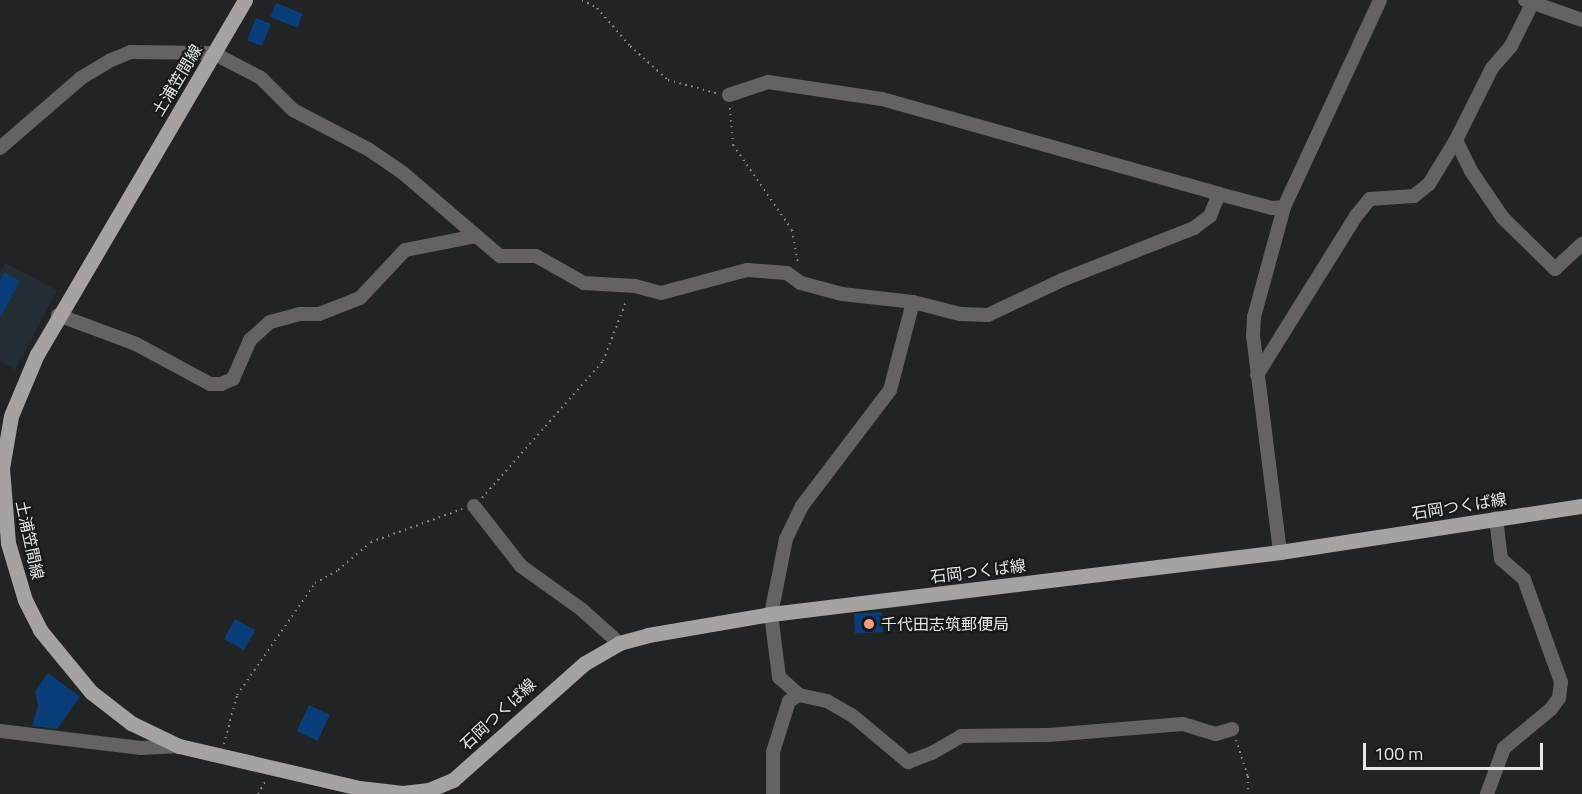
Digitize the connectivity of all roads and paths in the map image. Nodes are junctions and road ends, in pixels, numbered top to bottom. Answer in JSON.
{"nodes":[{"id":1,"x":245,"y":0,"type":"edge"},
{"id":2,"x":582,"y":0,"type":"edge"},
{"id":3,"x":1380,"y":0,"type":"edge"},
{"id":4,"x":1529,"y":1,"type":"edge"},
{"id":5,"x":1582,"y":20,"type":"edge"},
{"id":6,"x":213,"y":53,"type":"junction"},
{"id":7,"x":729,"y":95,"type":"junction"},
{"id":8,"x":1456,"y":140,"type":"junction"},
{"id":9,"x":0,"y":148,"type":"edge"},
{"id":10,"x":1219,"y":194,"type":"junction"},
{"id":11,"x":1284,"y":207,"type":"junction"},
{"id":12,"x":476,"y":236,"type":"junction"},
{"id":13,"x":1582,"y":244,"type":"edge"},
{"id":14,"x":801,"y":284,"type":"junction"},
{"id":15,"x":634,"y":286,"type":"junction"},
{"id":16,"x":913,"y":302,"type":"junction"},
{"id":17,"x":58,"y":315,"type":"junction"},
{"id":18,"x":1257,"y":375,"type":"junction"},
{"id":19,"x":11,"y":416,"type":"junction"},
{"id":20,"x":0,"y":430,"type":"edge"},
{"id":21,"x":474,"y":506,"type":"junction"},
{"id":22,"x":1582,"y":506,"type":"edge"},
{"id":23,"x":1496,"y":518,"type":"junction"},
{"id":24,"x":1280,"y":552,"type":"junction"},
{"id":25,"x":771,"y":614,"type":"junction"},
{"id":26,"x":619,"y":643,"type":"junction"},
{"id":27,"x":799,"y":695,"type":"junction"},
{"id":28,"x":1232,"y":729,"type":"joint"},
{"id":29,"x":0,"y":731,"type":"edge"},
{"id":30,"x":179,"y":746,"type":"junction"},
{"id":31,"x":220,"y":758,"type":"junction"},
{"id":32,"x":272,"y":769,"type":"junction"},
{"id":33,"x":429,"y":792,"type":"edge"},
{"id":34,"x":258,"y":794,"type":"edge"},
{"id":35,"x":773,"y":794,"type":"edge"},
{"id":36,"x":1248,"y":794,"type":"edge"},
{"id":37,"x":1486,"y":794,"type":"edge"}],
"edges":[{"from":1,"to":6,"type":"main road","name":"土浦笠間線"},
{"from":2,"to":7,"type":"path"},
{"from":3,"to":11,"type":"street"},
{"from":4,"to":5,"type":"street"},
{"from":4,"to":8,"type":"street"},
{"from":6,"to":9,"type":"street"},
{"from":6,"to":12,"type":"street"},
{"from":6,"to":17,"type":"main road","name":"土浦笠間線"},
{"from":7,"to":10,"type":"street"},
{"from":7,"to":14,"type":"path"},
{"from":8,"to":13,"type":"street"},
{"from":8,"to":18,"type":"street"},
{"from":10,"to":11,"type":"street"},
{"from":10,"to":16,"type":"street"},
{"from":11,"to":18,"type":"street"},
{"from":12,"to":15,"type":"street"},
{"from":12,"to":17,"type":"street"},
{"from":14,"to":15,"type":"street"},
{"from":14,"to":16,"type":"street"},
{"from":15,"to":21,"type":"path"},
{"from":16,"to":25,"type":"street"},
{"from":17,"to":19,"type":"main road","name":"土浦笠間線"},
{"from":18,"to":24,"type":"street"},
{"from":19,"to":20,"type":"street"},
{"from":19,"to":30,"type":"main road","name":"土浦笠間線"},
{"from":21,"to":26,"type":"street"},
{"from":21,"to":31,"type":"path"},
{"from":22,"to":23,"type":"main road","name":"石岡つくば線"},
{"from":23,"to":24,"type":"main road","name":"石岡つくば線"},
{"from":23,"to":37,"type":"street"},
{"from":24,"to":25,"type":"main road","name":"石岡つくば線"},
{"from":25,"to":26,"type":"main road","name":"石岡つくば線"},
{"from":25,"to":27,"type":"street"},
{"from":26,"to":33,"type":"main road","name":"石岡つくば線"},
{"from":27,"to":28,"type":"street"},
{"from":27,"to":35,"type":"street"},
{"from":28,"to":36,"type":"path"},
{"from":29,"to":30,"type":"street"},
{"from":30,"to":31,"type":"main road","name":"土浦笠間線"},
{"from":31,"to":32,"type":"main road","name":"土浦笠間線"},
{"from":32,"to":33,"type":"main road","name":"土浦笠間線"},
{"from":32,"to":34,"type":"path"}]}
